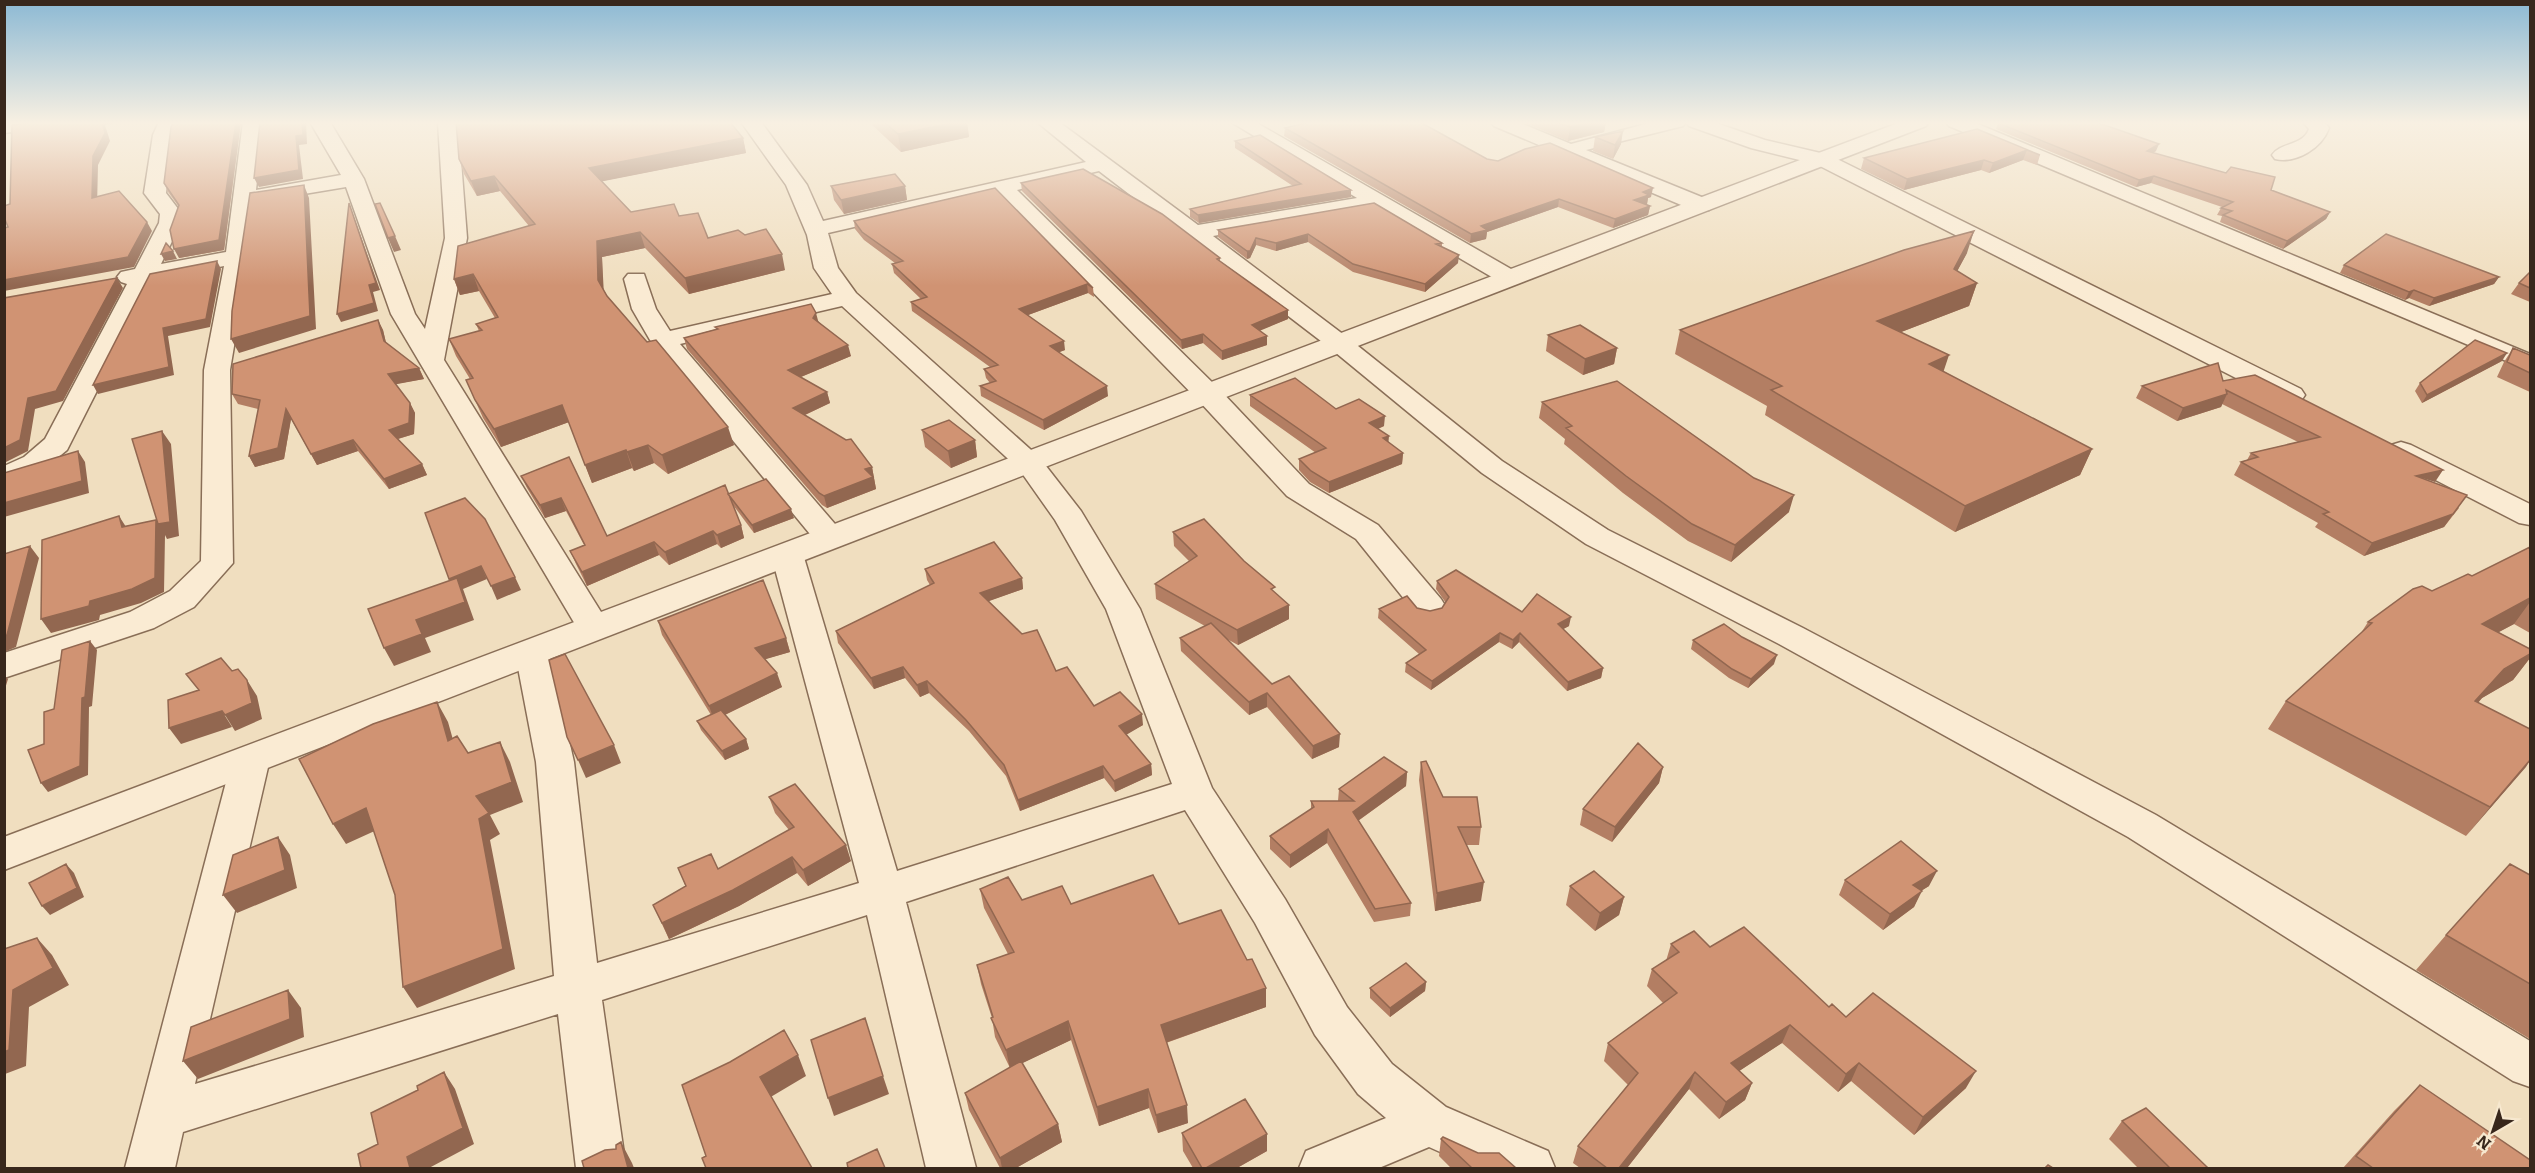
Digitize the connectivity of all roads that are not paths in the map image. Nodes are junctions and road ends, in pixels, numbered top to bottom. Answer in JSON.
{"nodes":[{"id":1,"x":157,"y":177,"type":"edge"},
{"id":2,"x":247,"y":177,"type":"edge"},
{"id":3,"x":452,"y":177,"type":"edge"},
{"id":4,"x":790,"y":177,"type":"edge"},
{"id":5,"x":1047,"y":177,"type":"edge"},
{"id":6,"x":1120,"y":177,"type":"edge"},
{"id":7,"x":1337,"y":177,"type":"edge"},
{"id":8,"x":1633,"y":177,"type":"edge"},
{"id":9,"x":1775,"y":177,"type":"edge"},
{"id":10,"x":1857,"y":177,"type":"edge"},
{"id":11,"x":2086,"y":177,"type":"edge"},
{"id":12,"x":354,"y":179,"type":"joint"},
{"id":13,"x":1002,"y":187,"type":"junction"},
{"id":14,"x":244,"y":198,"type":"junction"},
{"id":15,"x":1380,"y":201,"type":"junction"},
{"id":16,"x":1701,"y":205,"type":"junction"},
{"id":17,"x":815,"y":229,"type":"junction"},
{"id":18,"x":1193,"y":233,"type":"junction"},
{"id":19,"x":237,"y":257,"type":"junction"},
{"id":20,"x":146,"y":274,"type":"junction"},
{"id":21,"x":1510,"y":278,"type":"junction"},
{"id":22,"x":636,"y":279,"type":"dead end"},
{"id":23,"x":103,"y":282,"type":"edge"},
{"id":24,"x":847,"y":298,"type":"junction"},
{"id":25,"x":663,"y":340,"type":"junction"},
{"id":26,"x":1339,"y":344,"type":"junction"},
{"id":27,"x":431,"y":361,"type":"junction"},
{"id":28,"x":2530,"y":363,"type":"edge"},
{"id":29,"x":1209,"y":395,"type":"junction"},
{"id":30,"x":2312,"y":406,"type":"edge"},
{"id":31,"x":2376,"y":439,"type":"edge"},
{"id":32,"x":1029,"y":463,"type":"junction"},
{"id":33,"x":4,"y":477,"type":"edge"},
{"id":34,"x":2529,"y":514,"type":"edge"},
{"id":35,"x":830,"y":538,"type":"junction"},
{"id":36,"x":787,"y":554,"type":"junction"},
{"id":37,"x":1429,"y":607,"type":"dead end"},
{"id":38,"x":594,"y":628,"type":"junction"},
{"id":39,"x":532,"y":652,"type":"junction"},
{"id":40,"x":4,"y":666,"type":"edge"},
{"id":41,"x":250,"y":763,"type":"junction"},
{"id":42,"x":1194,"y":792,"type":"junction"},
{"id":43,"x":4,"y":855,"type":"edge"},
{"id":44,"x":883,"y":894,"type":"junction"},
{"id":45,"x":578,"y":990,"type":"junction"},
{"id":46,"x":2530,"y":1066,"type":"edge"},
{"id":47,"x":163,"y":1116,"type":"junction"},
{"id":48,"x":1429,"y":1123,"type":"junction"},
{"id":49,"x":150,"y":1168,"type":"edge"},
{"id":50,"x":601,"y":1168,"type":"edge"},
{"id":51,"x":951,"y":1168,"type":"edge"},
{"id":52,"x":1324,"y":1168,"type":"edge"},
{"id":53,"x":1530,"y":1168,"type":"edge"}],
"edges":[{"from":1,"to":20,"type":"street"},
{"from":2,"to":14,"type":"street"},
{"from":3,"to":27,"type":"street"},
{"from":4,"to":17,"type":"street"},
{"from":5,"to":13,"type":"street"},
{"from":6,"to":18,"type":"street"},
{"from":7,"to":15,"type":"street"},
{"from":8,"to":16,"type":"street"},
{"from":9,"to":16,"type":"street"},
{"from":10,"to":30,"type":"street"},
{"from":11,"to":28,"type":"street"},
{"from":12,"to":14,"type":"street"},
{"from":12,"to":27,"type":"street"},
{"from":13,"to":17,"type":"street"},
{"from":13,"to":29,"type":"street"},
{"from":14,"to":19,"type":"street"},
{"from":15,"to":18,"type":"street"},
{"from":15,"to":21,"type":"street"},
{"from":16,"to":21,"type":"street"},
{"from":17,"to":24,"type":"street"},
{"from":18,"to":26,"type":"street"},
{"from":19,"to":20,"type":"street"},
{"from":19,"to":40,"type":"street"},
{"from":20,"to":23,"type":"street"},
{"from":20,"to":33,"type":"street"},
{"from":21,"to":26,"type":"street"},
{"from":22,"to":25,"type":"street"},
{"from":24,"to":25,"type":"street"},
{"from":24,"to":32,"type":"street"},
{"from":25,"to":35,"type":"street"},
{"from":26,"to":29,"type":"street"},
{"from":26,"to":46,"type":"street"},
{"from":27,"to":38,"type":"street"},
{"from":29,"to":32,"type":"street"},
{"from":29,"to":37,"type":"street"},
{"from":31,"to":34,"type":"street"},
{"from":32,"to":35,"type":"street"},
{"from":32,"to":42,"type":"street"},
{"from":35,"to":36,"type":"street"},
{"from":36,"to":38,"type":"street"},
{"from":36,"to":44,"type":"street"},
{"from":38,"to":39,"type":"street"},
{"from":39,"to":41,"type":"street"},
{"from":39,"to":45,"type":"street"},
{"from":41,"to":43,"type":"street"},
{"from":41,"to":47,"type":"street"},
{"from":42,"to":44,"type":"street"},
{"from":42,"to":48,"type":"street"},
{"from":44,"to":45,"type":"street"},
{"from":44,"to":51,"type":"street"},
{"from":45,"to":47,"type":"street"},
{"from":45,"to":50,"type":"street"},
{"from":47,"to":49,"type":"street"},
{"from":48,"to":52,"type":"street"},
{"from":48,"to":53,"type":"street"}]}
